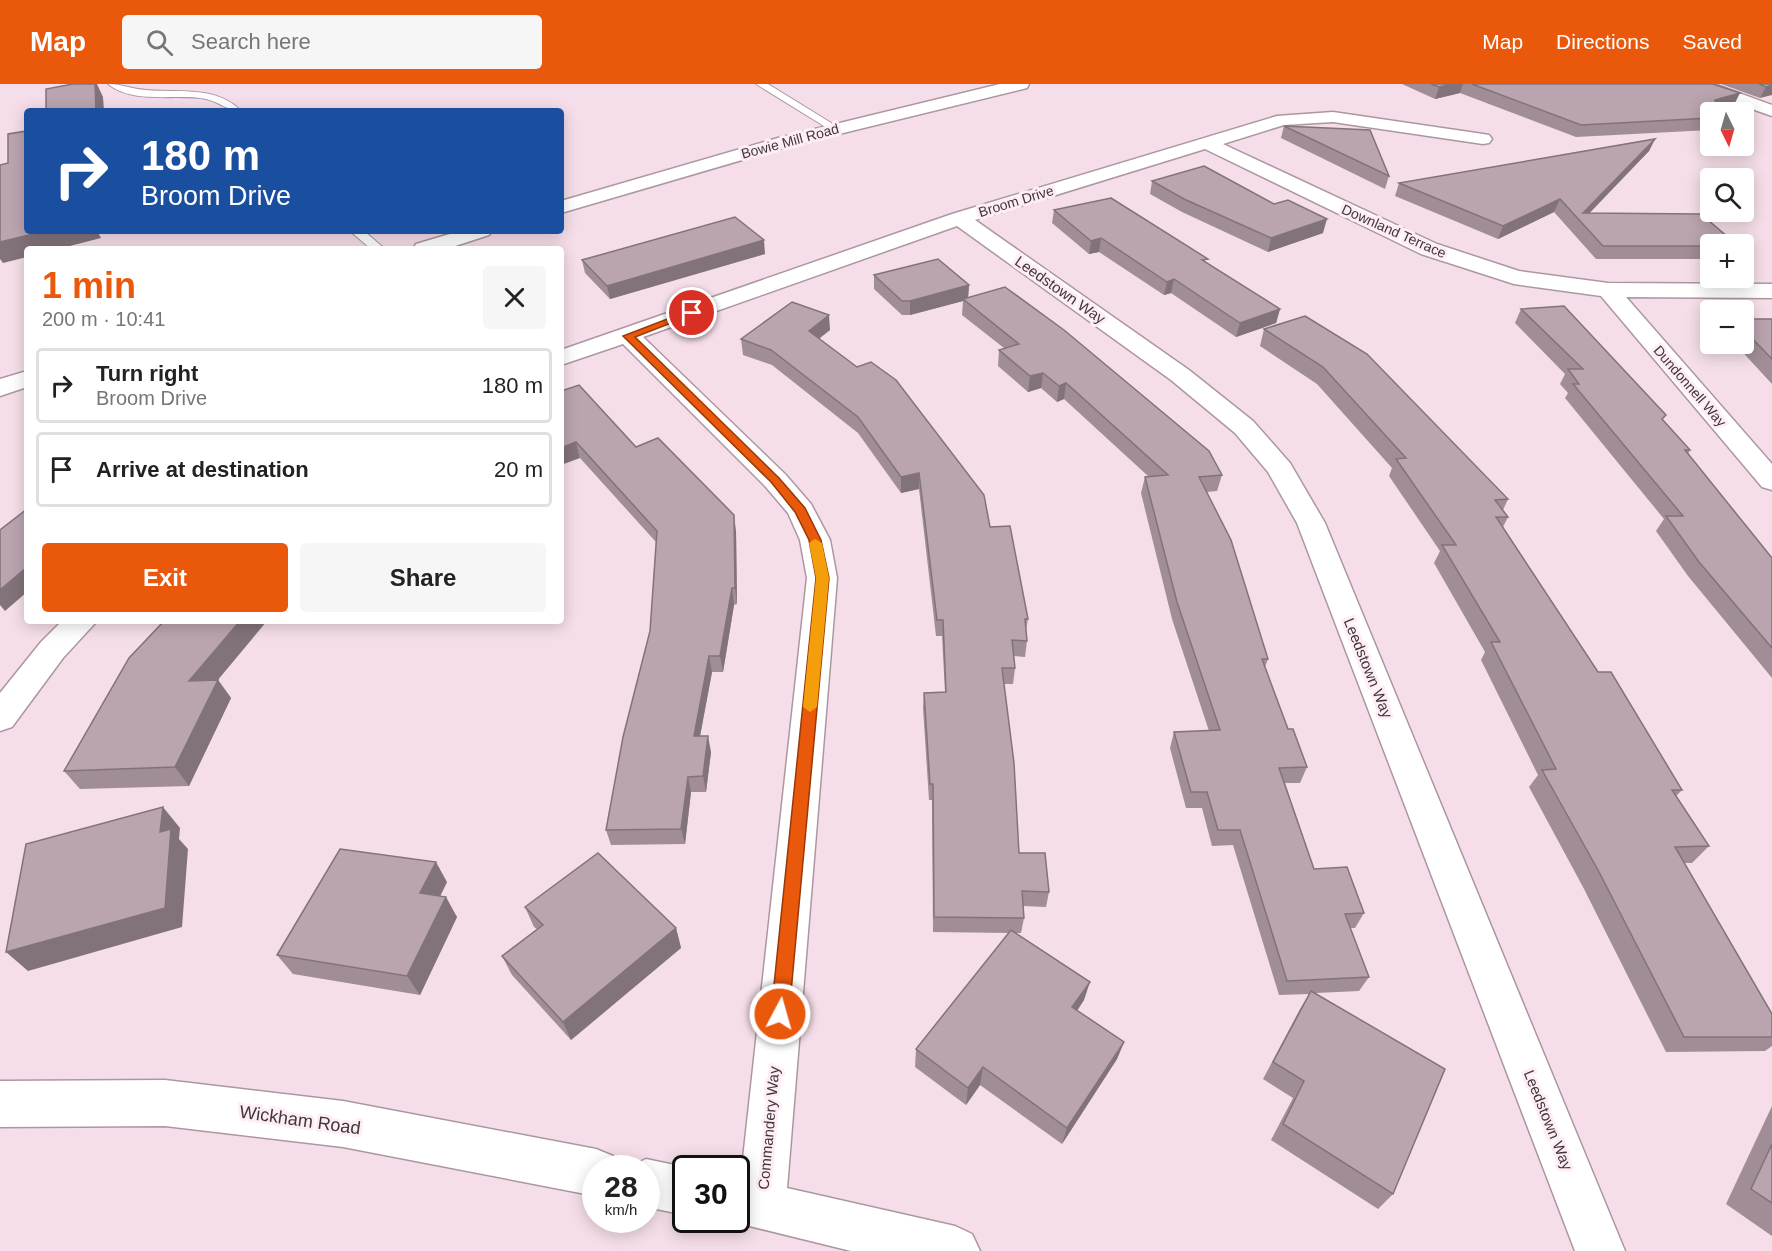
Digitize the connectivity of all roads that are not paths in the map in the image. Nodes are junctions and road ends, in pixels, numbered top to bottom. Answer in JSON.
{"nodes":[{"id":1,"x":113,"y":84,"type":"edge"},
{"id":2,"x":761,"y":84,"type":"edge"},
{"id":3,"x":1021,"y":84,"type":"edge"},
{"id":4,"x":1698,"y":84,"type":"edge"},
{"id":5,"x":232,"y":108,"type":"edge"},
{"id":6,"x":1772,"y":111,"type":"edge"},
{"id":7,"x":836,"y":129,"type":"junction"},
{"id":8,"x":1483,"y":139,"type":"dead end"},
{"id":9,"x":1206,"y":143,"type":"junction"},
{"id":10,"x":564,"y":206,"type":"edge"},
{"id":11,"x":959,"y":218,"type":"junction"},
{"id":12,"x":360,"y":234,"type":"edge"},
{"id":13,"x":472,"y":234,"type":"edge"},
{"id":14,"x":375,"y":246,"type":"edge"},
{"id":15,"x":434,"y":246,"type":"edge"},
{"id":16,"x":1608,"y":290,"type":"junction"},
{"id":17,"x":1772,"y":291,"type":"edge"},
{"id":18,"x":628,"y":336,"type":"junction"},
{"id":19,"x":564,"y":357,"type":"edge"},
{"id":20,"x":24,"y":379,"type":"edge"},
{"id":21,"x":0,"y":388,"type":"edge"},
{"id":22,"x":1772,"y":481,"type":"edge"},
{"id":23,"x":78,"y":624,"type":"edge"},
{"id":24,"x":0,"y":718,"type":"edge"},
{"id":25,"x":0,"y":1104,"type":"edge"},
{"id":26,"x":582,"y":1170,"type":"edge"},
{"id":27,"x":750,"y":1194,"type":"edge"},
{"id":28,"x":750,"y":1203,"type":"edge"},
{"id":29,"x":955,"y":1251,"type":"edge"},
{"id":30,"x":1600,"y":1251,"type":"edge"}],
"edges":[{"from":1,"to":5,"type":"lane"},
{"from":2,"to":7,"type":"lane"},
{"from":3,"to":7,"type":"street","name":"Bowie Mill Road"},
{"from":4,"to":6,"type":"street"},
{"from":7,"to":10,"type":"street","name":"Bowie Mill Road"},
{"from":8,"to":9,"type":"street","name":"Broom Drive"},
{"from":9,"to":11,"type":"street","name":"Broom Drive"},
{"from":9,"to":16,"type":"street","name":"Downland Terrace"},
{"from":11,"to":18,"type":"street","name":"Broom Drive"},
{"from":11,"to":30,"type":"street","name":"Leedstown Way"},
{"from":12,"to":14,"type":"lane"},
{"from":13,"to":15,"type":"street"},
{"from":16,"to":17,"type":"street","name":"Downland Terrace"},
{"from":16,"to":22,"type":"street","name":"Dundonnell Way"},
{"from":18,"to":19,"type":"street","name":"Broom Drive"},
{"from":18,"to":27,"type":"street","name":"Commandery Way"},
{"from":20,"to":21,"type":"street"},
{"from":23,"to":24,"type":"street"},
{"from":25,"to":26,"type":"street","name":"Wickham Road"},
{"from":28,"to":29,"type":"street"}]}
